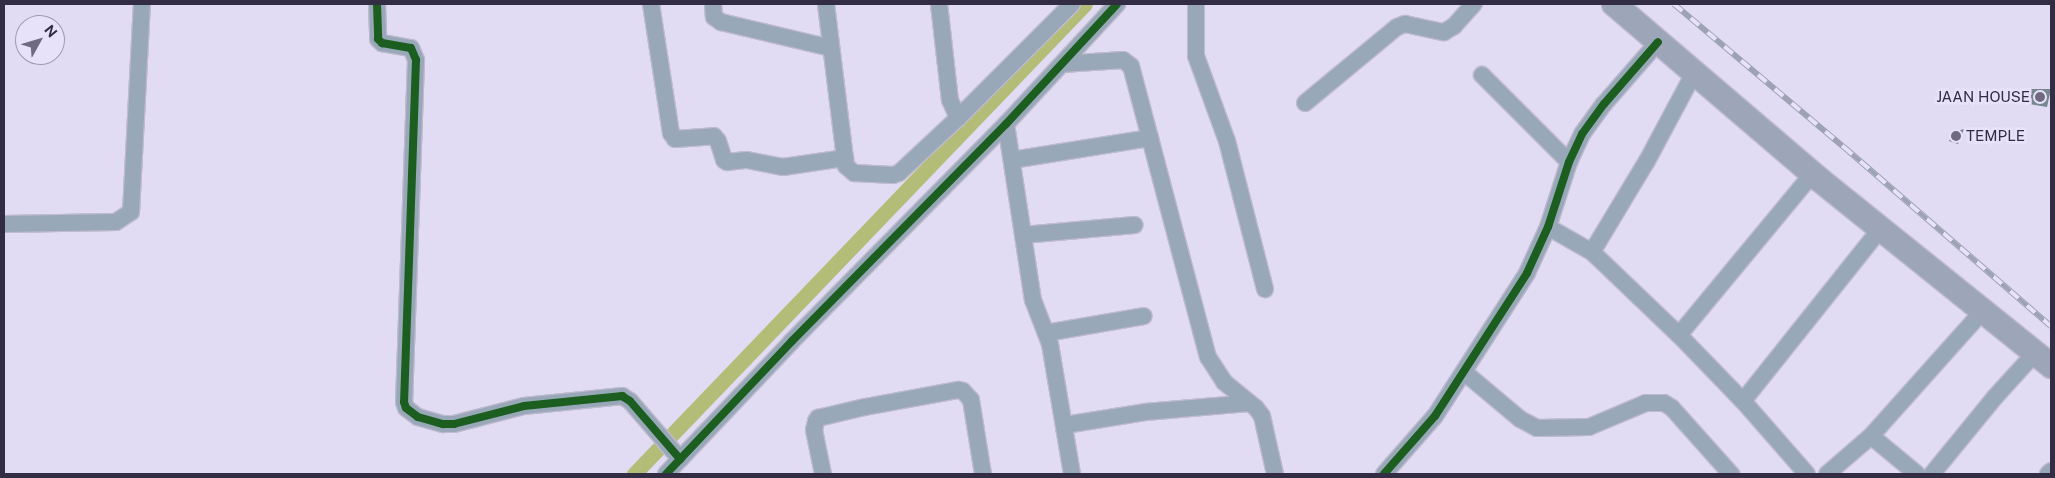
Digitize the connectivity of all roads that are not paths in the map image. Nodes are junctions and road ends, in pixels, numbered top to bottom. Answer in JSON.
{"nodes":[{"id":1,"x":142,"y":4,"type":"edge"},
{"id":2,"x":378,"y":4,"type":"edge"},
{"id":3,"x":651,"y":4,"type":"edge"},
{"id":4,"x":714,"y":4,"type":"edge"},
{"id":5,"x":826,"y":4,"type":"edge"},
{"id":6,"x":939,"y":4,"type":"edge"},
{"id":7,"x":1072,"y":4,"type":"edge"},
{"id":8,"x":1117,"y":4,"type":"edge"},
{"id":9,"x":1196,"y":4,"type":"edge"},
{"id":10,"x":1474,"y":4,"type":"edge"},
{"id":11,"x":1614,"y":4,"type":"edge"},
{"id":12,"x":1059,"y":10,"type":"edge"},
{"id":13,"x":1658,"y":42,"type":"junction"},
{"id":14,"x":831,"y":48,"type":"junction"},
{"id":15,"x":1062,"y":64,"type":"junction"},
{"id":16,"x":1694,"y":73,"type":"junction"},
{"id":17,"x":1482,"y":75,"type":"dead end"},
{"id":18,"x":1305,"y":102,"type":"dead end"},
{"id":19,"x":958,"y":118,"type":"junction"},
{"id":20,"x":1006,"y":124,"type":"junction"},
{"id":21,"x":1150,"y":138,"type":"junction"},
{"id":22,"x":845,"y":158,"type":"junction"},
{"id":23,"x":1012,"y":160,"type":"junction"},
{"id":24,"x":1569,"y":162,"type":"junction"},
{"id":25,"x":1813,"y":173,"type":"junction"},
{"id":26,"x":4,"y":224,"type":"edge"},
{"id":27,"x":1135,"y":225,"type":"dead end"},
{"id":28,"x":1548,"y":227,"type":"junction"},
{"id":29,"x":1881,"y":228,"type":"junction"},
{"id":30,"x":1023,"y":235,"type":"junction"},
{"id":31,"x":1592,"y":252,"type":"junction"},
{"id":32,"x":1265,"y":289,"type":"dead end"},
{"id":33,"x":1982,"y":312,"type":"junction"},
{"id":34,"x":1144,"y":316,"type":"dead end"},
{"id":35,"x":1046,"y":333,"type":"junction"},
{"id":36,"x":1679,"y":335,"type":"junction"},
{"id":37,"x":2043,"y":360,"type":"edge"},
{"id":38,"x":1464,"y":372,"type":"junction"},
{"id":39,"x":1743,"y":401,"type":"junction"},
{"id":40,"x":1249,"y":403,"type":"junction"},
{"id":41,"x":1065,"y":425,"type":"junction"},
{"id":42,"x":1871,"y":436,"type":"junction"},
{"id":43,"x":679,"y":456,"type":"junction"},
{"id":44,"x":2051,"y":471,"type":"edge"},
{"id":45,"x":666,"y":474,"type":"edge"},
{"id":46,"x":823,"y":474,"type":"edge"},
{"id":47,"x":981,"y":474,"type":"edge"},
{"id":48,"x":1072,"y":474,"type":"edge"},
{"id":49,"x":1275,"y":474,"type":"edge"},
{"id":50,"x":1384,"y":474,"type":"edge"},
{"id":51,"x":1731,"y":474,"type":"edge"},
{"id":52,"x":1808,"y":474,"type":"edge"},
{"id":53,"x":1827,"y":474,"type":"edge"},
{"id":54,"x":1917,"y":474,"type":"edge"},
{"id":55,"x":1932,"y":474,"type":"edge"},
{"id":56,"x":2048,"y":474,"type":"edge"}],
"edges":[{"from":1,"to":26,"type":"street"},
{"from":2,"to":43,"type":"street"},
{"from":3,"to":22,"type":"street"},
{"from":4,"to":14,"type":"street"},
{"from":5,"to":14,"type":"street"},
{"from":6,"to":19,"type":"street"},
{"from":7,"to":12,"type":"street"},
{"from":8,"to":15,"type":"street"},
{"from":9,"to":32,"type":"street"},
{"from":10,"to":18,"type":"street"},
{"from":11,"to":13,"type":"highway"},
{"from":12,"to":19,"type":"street"},
{"from":13,"to":16,"type":"highway"},
{"from":13,"to":24,"type":"street"},
{"from":14,"to":22,"type":"street"},
{"from":15,"to":20,"type":"street"},
{"from":15,"to":21,"type":"street"},
{"from":16,"to":25,"type":"highway"},
{"from":16,"to":31,"type":"street"},
{"from":17,"to":24,"type":"street"},
{"from":19,"to":22,"type":"street"},
{"from":20,"to":23,"type":"street"},
{"from":20,"to":43,"type":"street"},
{"from":21,"to":23,"type":"street"},
{"from":21,"to":40,"type":"street"},
{"from":23,"to":30,"type":"street"},
{"from":24,"to":28,"type":"street"},
{"from":25,"to":29,"type":"highway"},
{"from":25,"to":36,"type":"street"},
{"from":27,"to":30,"type":"street"},
{"from":28,"to":31,"type":"street"},
{"from":28,"to":38,"type":"street"},
{"from":29,"to":33,"type":"highway"},
{"from":29,"to":39,"type":"street"},
{"from":30,"to":35,"type":"street"},
{"from":31,"to":36,"type":"street"},
{"from":33,"to":37,"type":"highway"},
{"from":33,"to":42,"type":"street"},
{"from":34,"to":35,"type":"street"},
{"from":35,"to":41,"type":"street"},
{"from":36,"to":39,"type":"street"},
{"from":37,"to":55,"type":"street"},
{"from":38,"to":50,"type":"street"},
{"from":38,"to":51,"type":"street"},
{"from":39,"to":52,"type":"street"},
{"from":40,"to":41,"type":"street"},
{"from":40,"to":49,"type":"street"},
{"from":41,"to":48,"type":"street"},
{"from":42,"to":53,"type":"street"},
{"from":42,"to":54,"type":"street"},
{"from":43,"to":45,"type":"street"},
{"from":44,"to":56,"type":"street"},
{"from":46,"to":47,"type":"street"}]}
